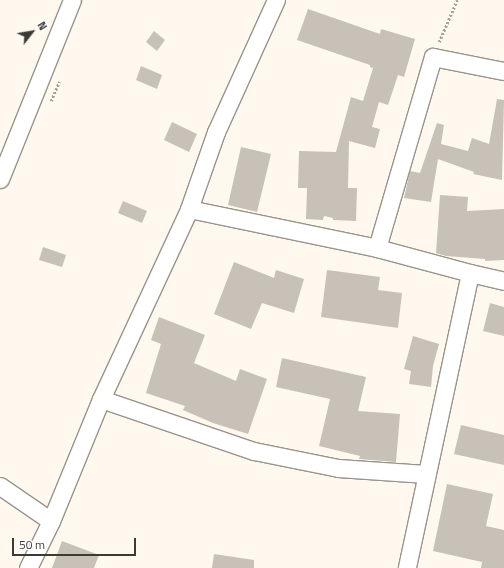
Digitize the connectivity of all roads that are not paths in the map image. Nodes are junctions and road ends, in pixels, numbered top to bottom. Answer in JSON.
{"nodes":[{"id":1,"x":72,"y":0,"type":"edge"},
{"id":2,"x":276,"y":0,"type":"edge"},
{"id":3,"x":504,"y":71,"type":"edge"},
{"id":4,"x":0,"y":179,"type":"edge"},
{"id":5,"x":189,"y":209,"type":"junction"},
{"id":6,"x":377,"y":248,"type":"junction"},
{"id":7,"x":470,"y":273,"type":"junction"},
{"id":8,"x":504,"y":281,"type":"edge"},
{"id":9,"x":101,"y":400,"type":"junction"},
{"id":10,"x":426,"y":474,"type":"junction"},
{"id":11,"x":0,"y":486,"type":"edge"},
{"id":12,"x":51,"y":521,"type":"junction"},
{"id":13,"x":28,"y":568,"type":"edge"},
{"id":14,"x":408,"y":568,"type":"edge"}],
"edges":[{"from":1,"to":4,"type":"street"},
{"from":2,"to":5,"type":"street"},
{"from":3,"to":6,"type":"street"},
{"from":5,"to":6,"type":"street"},
{"from":5,"to":9,"type":"street"},
{"from":6,"to":7,"type":"street"},
{"from":7,"to":8,"type":"street"},
{"from":7,"to":10,"type":"street"},
{"from":9,"to":10,"type":"street"},
{"from":9,"to":12,"type":"street"},
{"from":10,"to":14,"type":"street"},
{"from":11,"to":12,"type":"street"},
{"from":12,"to":13,"type":"street"}]}
